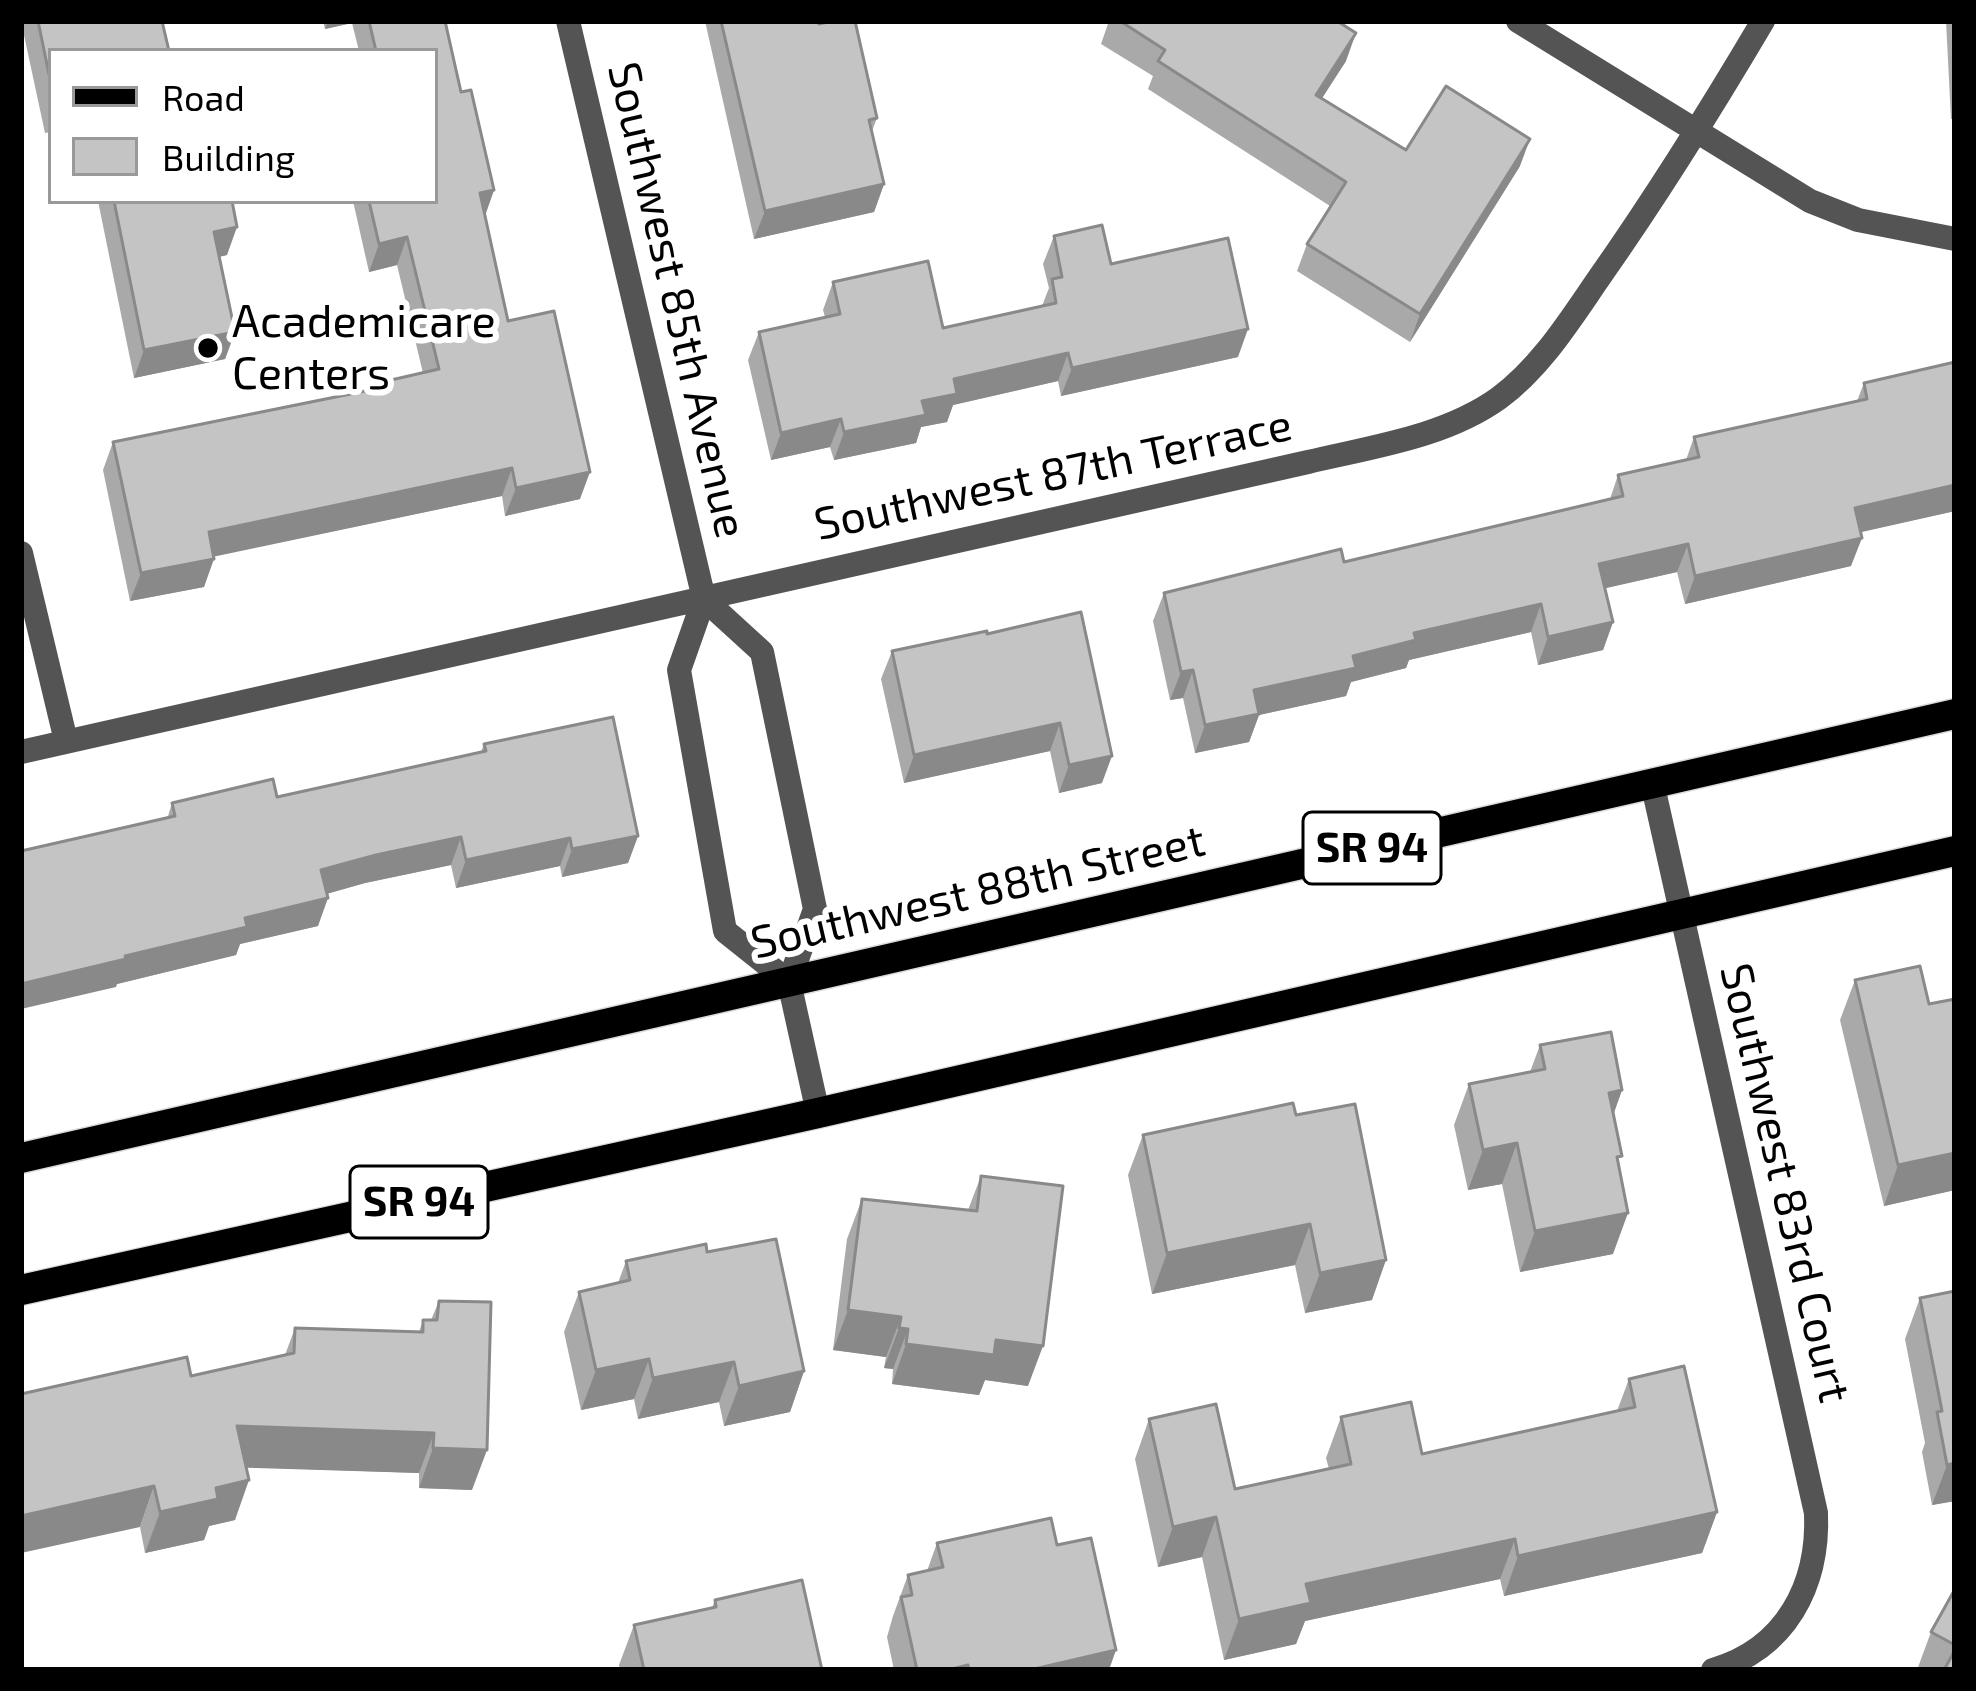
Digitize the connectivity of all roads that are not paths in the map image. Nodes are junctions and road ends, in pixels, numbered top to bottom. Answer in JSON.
{"nodes":[{"id":1,"x":568,"y":21,"type":"edge"},
{"id":2,"x":1518,"y":21,"type":"edge"},
{"id":3,"x":1763,"y":21,"type":"edge"},
{"id":4,"x":1696,"y":134,"type":"junction"},
{"id":5,"x":1955,"y":239,"type":"edge"},
{"id":6,"x":21,"y":553,"type":"edge"},
{"id":7,"x":704,"y":598,"type":"junction"},
{"id":8,"x":1955,"y":714,"type":"edge"},
{"id":9,"x":65,"y":741,"type":"junction"},
{"id":10,"x":21,"y":752,"type":"edge"},
{"id":11,"x":1652,"y":782,"type":"junction"},
{"id":12,"x":1955,"y":850,"type":"edge"},
{"id":13,"x":1681,"y":913,"type":"junction"},
{"id":14,"x":789,"y":982,"type":"junction"},
{"id":15,"x":818,"y":1113,"type":"junction"},
{"id":16,"x":21,"y":1158,"type":"edge"},
{"id":17,"x":21,"y":1290,"type":"edge"},
{"id":18,"x":1713,"y":1670,"type":"edge"}],
"edges":[{"from":1,"to":7,"type":"street","name":"Southwest 85th Avenue"},
{"from":2,"to":4,"type":"street"},
{"from":3,"to":4,"type":"street","name":"Southwest 87th Terrace"},
{"from":4,"to":5,"type":"street"},
{"from":4,"to":7,"type":"street","name":"Southwest 87th Terrace"},
{"from":6,"to":9,"type":"street"},
{"from":7,"to":9,"type":"street","name":"Southwest 87th Terrace"},
{"from":7,"to":14,"type":"street","name":"Southwest 85th Avenue"},
{"from":7,"to":14,"type":"street","name":"Southwest 85th Avenue"},
{"from":8,"to":11,"type":"main road","name":"Southwest 88th Street","number":"SR 94"},
{"from":9,"to":10,"type":"street","name":"Southwest 87th Terrace"},
{"from":11,"to":13,"type":"street","name":"Southwest 83rd Court"},
{"from":11,"to":14,"type":"main road","name":"Southwest 88th Street","number":"SR 94"},
{"from":12,"to":13,"type":"main road","number":"SR 94"},
{"from":13,"to":15,"type":"main road","number":"SR 94"},
{"from":13,"to":18,"type":"street","name":"Southwest 83rd Court"},
{"from":14,"to":15,"type":"street"},
{"from":14,"to":16,"type":"main road","name":"Southwest 88th Street","number":"SR 94"},
{"from":15,"to":17,"type":"main road","number":"SR 94"}]}
